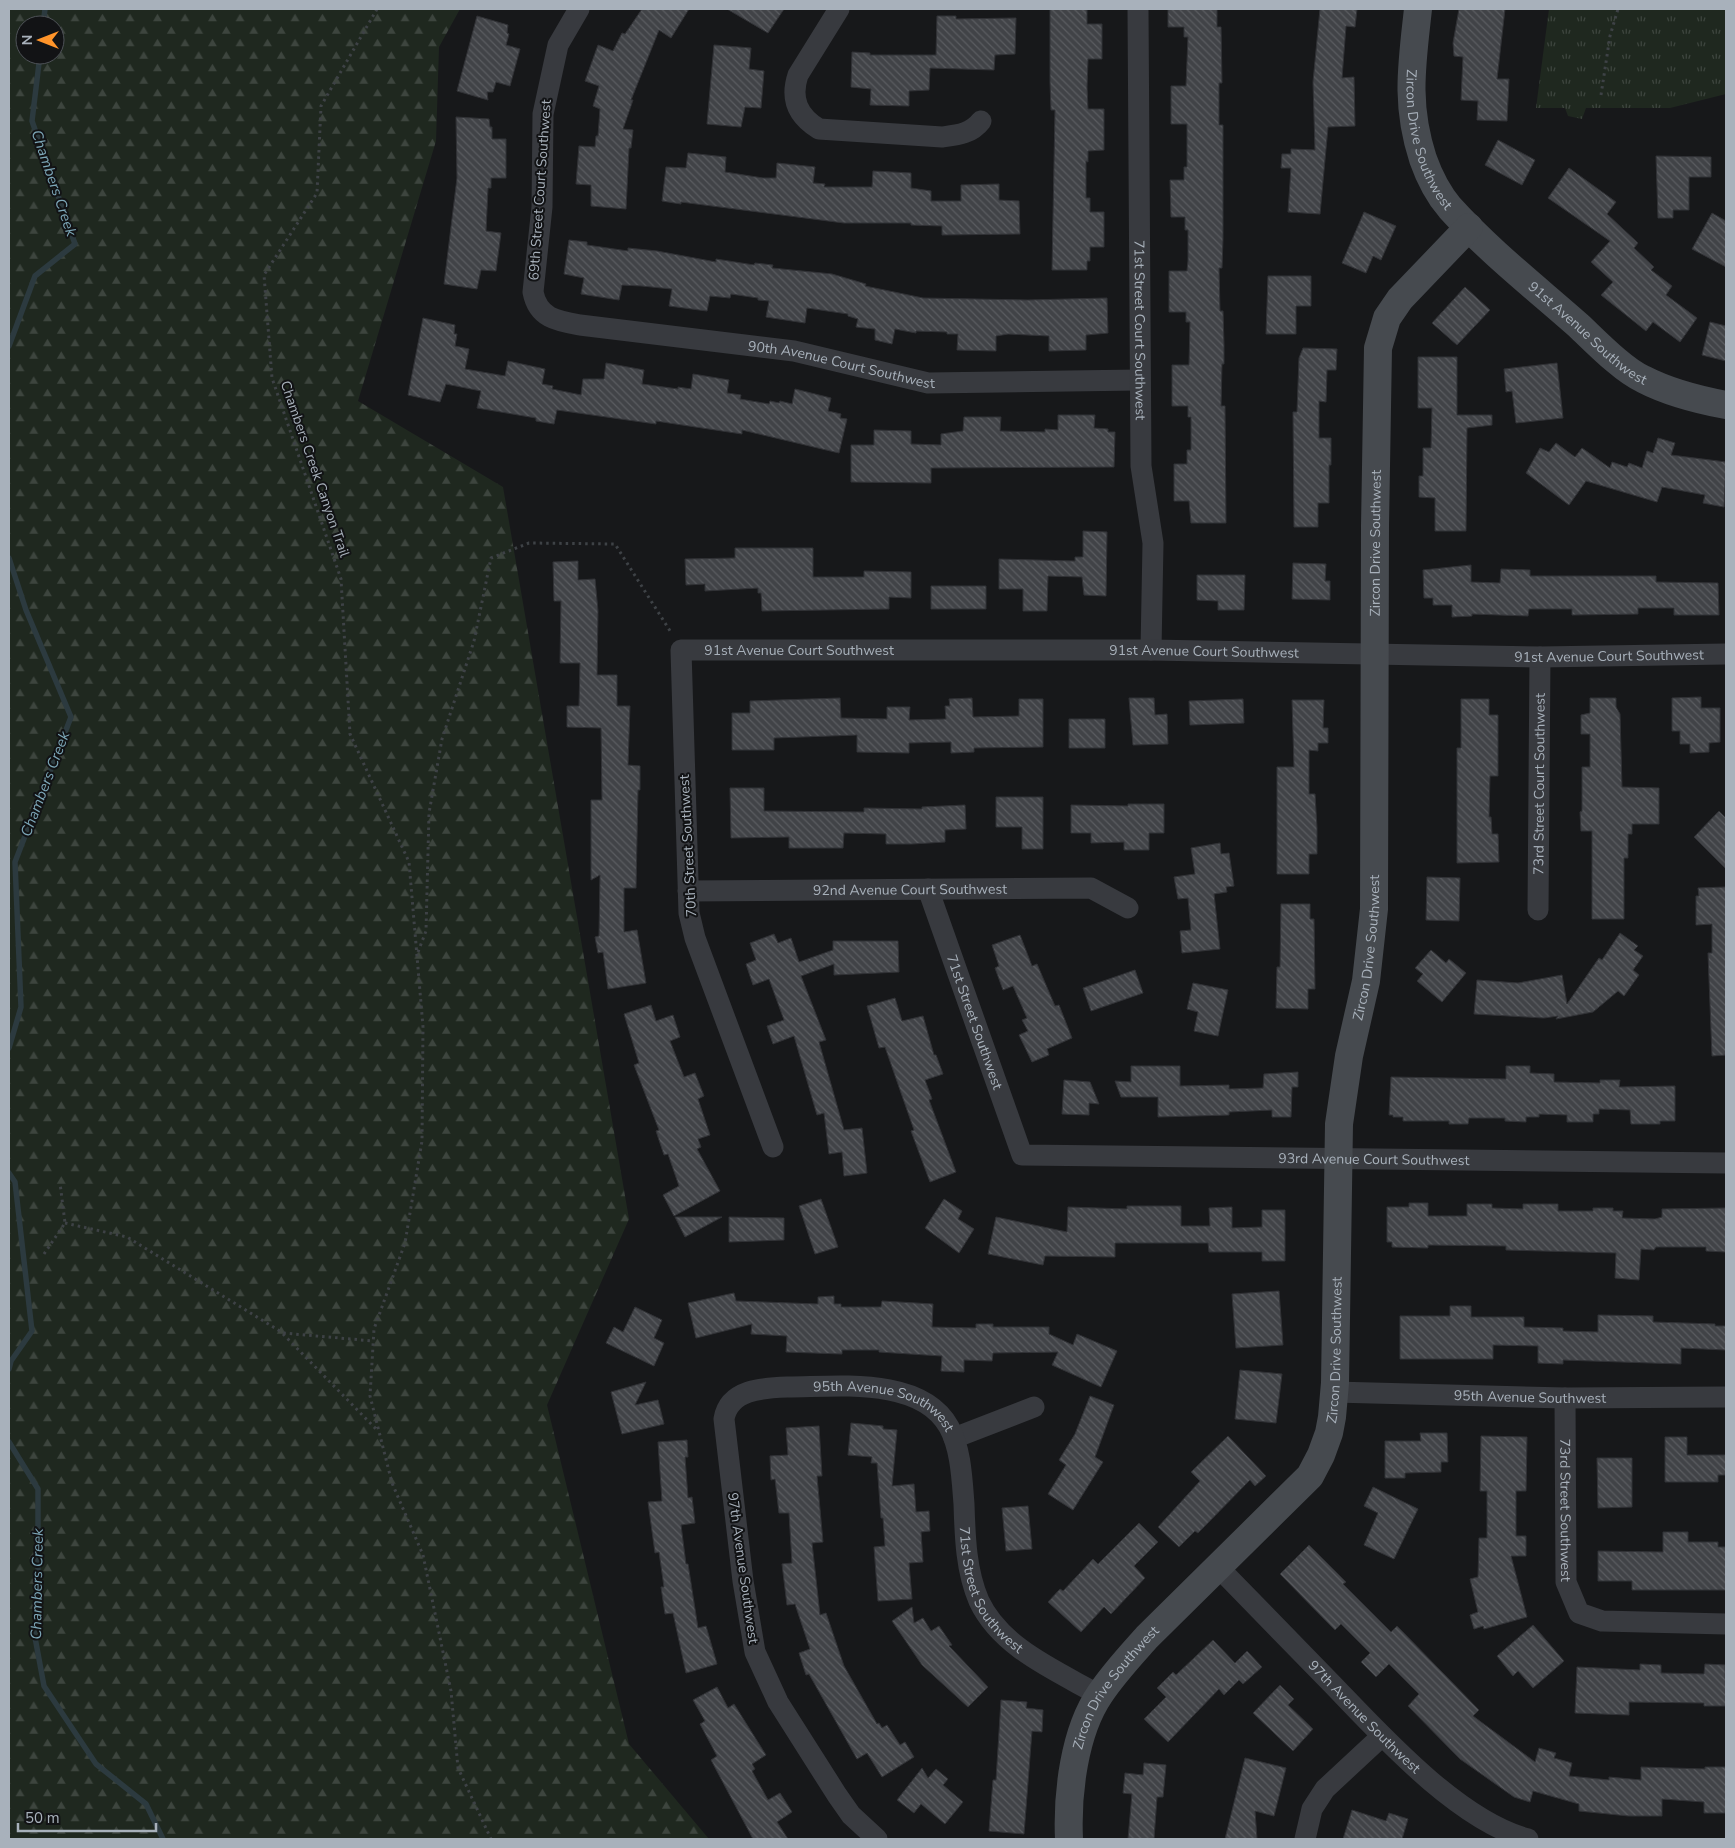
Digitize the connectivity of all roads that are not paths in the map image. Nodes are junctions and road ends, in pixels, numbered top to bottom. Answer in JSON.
{"nodes":[{"id":1,"x":579,"y":9,"type":"edge"},
{"id":2,"x":839,"y":9,"type":"edge"},
{"id":3,"x":1138,"y":9,"type":"edge"},
{"id":4,"x":1418,"y":9,"type":"edge"},
{"id":5,"x":981,"y":121,"type":"dead end"},
{"id":6,"x":1469,"y":227,"type":"junction"},
{"id":7,"x":545,"y":315,"type":"joint"},
{"id":8,"x":1139,"y":380,"type":"junction"},
{"id":9,"x":1726,"y":405,"type":"edge"},
{"id":10,"x":681,"y":650,"type":"joint"},
{"id":11,"x":1151,"y":650,"type":"junction"},
{"id":12,"x":1374,"y":654,"type":"junction"},
{"id":13,"x":1726,"y":654,"type":"edge"},
{"id":14,"x":1540,"y":657,"type":"junction"},
{"id":15,"x":928,"y":889,"type":"junction"},
{"id":16,"x":688,"y":891,"type":"junction"},
{"id":17,"x":1128,"y":908,"type":"dead end"},
{"id":18,"x":1538,"y":910,"type":"dead end"},
{"id":19,"x":774,"y":1148,"type":"dead end"},
{"id":20,"x":1022,"y":1155,"type":"joint"},
{"id":21,"x":1337,"y":1161,"type":"junction"},
{"id":22,"x":1726,"y":1163,"type":"edge"},
{"id":23,"x":1334,"y":1392,"type":"junction"},
{"id":24,"x":1726,"y":1397,"type":"edge"},
{"id":25,"x":1565,"y":1398,"type":"junction"},
{"id":26,"x":1034,"y":1407,"type":"dead end"},
{"id":27,"x":726,"y":1409,"type":"joint"},
{"id":28,"x":954,"y":1438,"type":"junction"},
{"id":29,"x":1219,"y":1568,"type":"junction"},
{"id":30,"x":1726,"y":1624,"type":"edge"},
{"id":31,"x":1099,"y":1695,"type":"junction"},
{"id":32,"x":1382,"y":1736,"type":"junction"},
{"id":33,"x":877,"y":1839,"type":"edge"},
{"id":34,"x":1069,"y":1839,"type":"edge"},
{"id":35,"x":1305,"y":1839,"type":"edge"},
{"id":36,"x":1528,"y":1839,"type":"edge"}],
"edges":[{"from":1,"to":7,"type":"street","name":"69th Street Court Southwest"},
{"from":2,"to":5,"type":"street"},
{"from":3,"to":8,"type":"street","name":"71st Street Court Southwest"},
{"from":4,"to":6,"type":"street","name":"Zircon Drive Southwest"},
{"from":6,"to":9,"type":"street","name":"91st Avenue Southwest"},
{"from":6,"to":12,"type":"street","name":"Zircon Drive Southwest"},
{"from":7,"to":8,"type":"street","name":"90th Avenue Court Southwest"},
{"from":8,"to":11,"type":"street","name":"71st Street Court Southwest"},
{"from":10,"to":11,"type":"street","name":"91st Avenue Court Southwest"},
{"from":10,"to":16,"type":"street","name":"70th Street Southwest"},
{"from":11,"to":12,"type":"street","name":"91st Avenue Court Southwest"},
{"from":12,"to":14,"type":"street","name":"91st Avenue Court Southwest"},
{"from":12,"to":21,"type":"street","name":"Zircon Drive Southwest"},
{"from":13,"to":14,"type":"street","name":"91st Avenue Court Southwest"},
{"from":14,"to":18,"type":"street","name":"73rd Street Court Southwest"},
{"from":15,"to":16,"type":"street","name":"92nd Avenue Court Southwest"},
{"from":15,"to":17,"type":"street","name":"92nd Avenue Court Southwest"},
{"from":15,"to":20,"type":"street","name":"71st Street Southwest"},
{"from":16,"to":19,"type":"street","name":"70th Street Southwest"},
{"from":20,"to":21,"type":"street","name":"93rd Avenue Court Southwest"},
{"from":21,"to":22,"type":"street","name":"93rd Avenue Court Southwest"},
{"from":21,"to":23,"type":"street","name":"Zircon Drive Southwest"},
{"from":23,"to":25,"type":"street","name":"95th Avenue Southwest"},
{"from":23,"to":29,"type":"street","name":"Zircon Drive Southwest"},
{"from":24,"to":25,"type":"street","name":"95th Avenue Southwest"},
{"from":25,"to":30,"type":"street","name":"73rd Street Southwest"},
{"from":26,"to":28,"type":"street","name":"95th Avenue Southwest"},
{"from":27,"to":28,"type":"street","name":"95th Avenue Southwest"},
{"from":27,"to":33,"type":"street","name":"97th Avenue Southwest"},
{"from":28,"to":31,"type":"street","name":"71st Street Southwest"},
{"from":29,"to":31,"type":"street","name":"Zircon Drive Southwest"},
{"from":29,"to":32,"type":"street","name":"97th Avenue Southwest"},
{"from":31,"to":34,"type":"street","name":"Zircon Drive Southwest"},
{"from":32,"to":35,"type":"street"},
{"from":32,"to":36,"type":"street","name":"97th Avenue Southwest"}]}
